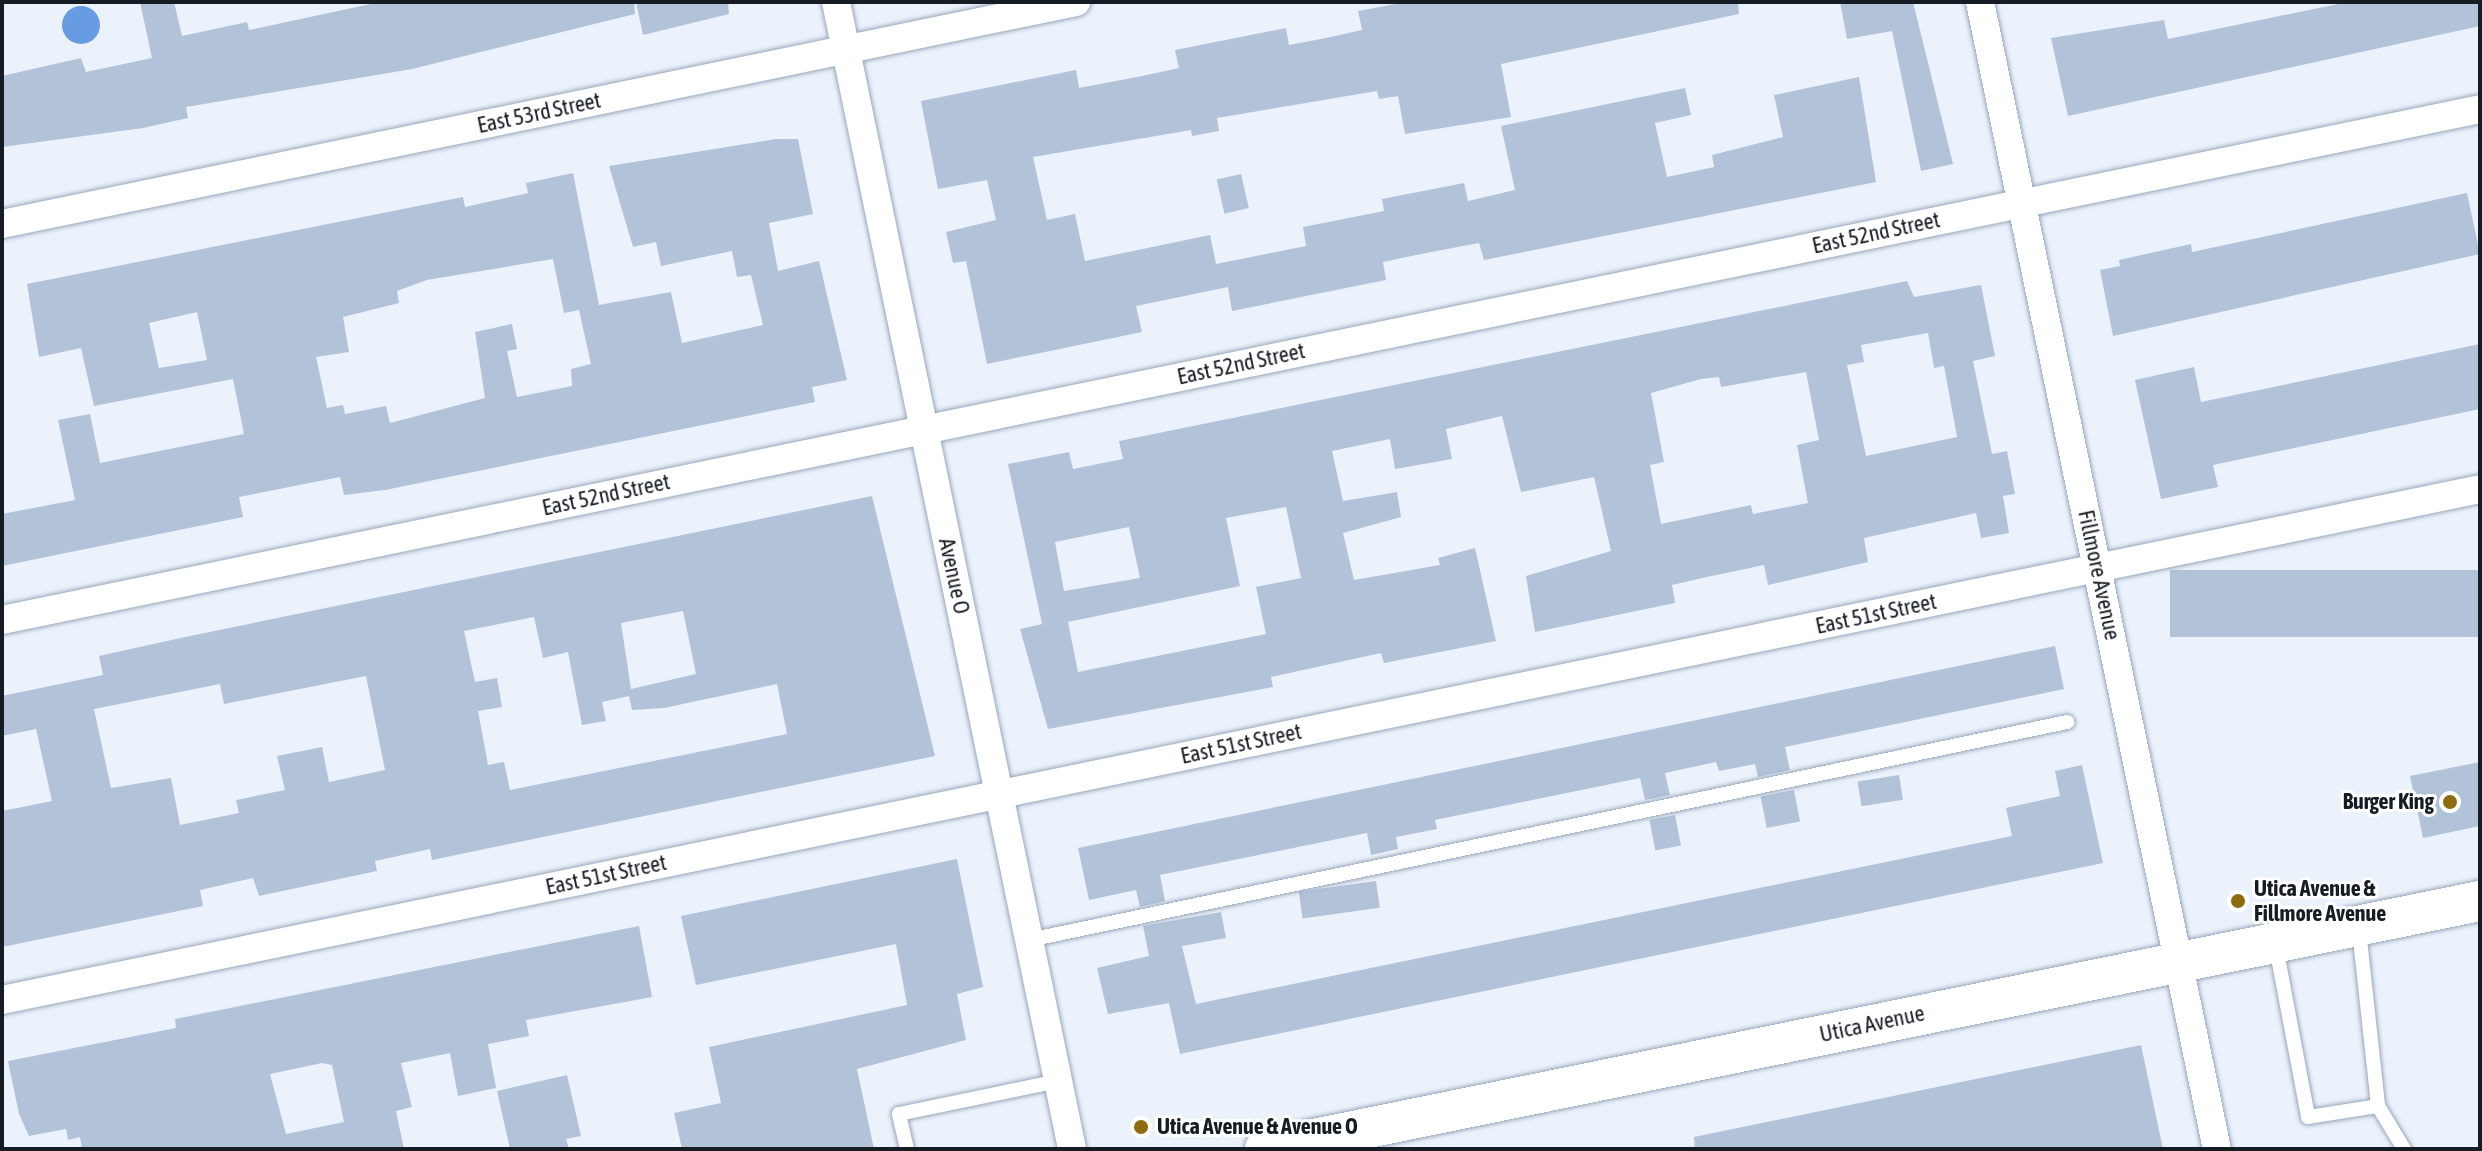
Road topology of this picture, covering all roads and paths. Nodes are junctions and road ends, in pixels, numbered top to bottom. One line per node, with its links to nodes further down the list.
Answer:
1 (836, 2): 4 (street, Avenue O)
2 (1076, 2): 4 (street, East 53rd Street)
3 (1980, 2): 6 (street, Fillmore Avenue)
4 (846, 50): 7 (street, East 53rd Street); 8 (street, Avenue O)
5 (2480, 109): 6 (street, East 52nd Street)
6 (2022, 203): 8 (street, East 52nd Street); 10 (street, Fillmore Avenue)
7 (2, 224)
8 (924, 430): 11 (street, East 52nd Street); 13 (street, Avenue O)
9 (2480, 489): 10 (street, East 51st Street)
10 (2097, 567): 13 (street, East 51st Street); 18 (street, Fillmore Avenue)
11 (2, 620)
12 (2067, 722): 16 (lane)
13 (999, 794): 16 (street, Avenue O); 19 (street, East 51st Street)
14 (2480, 901): 15 (main road, Utica Avenue)
15 (2359, 927): 17 (main road, Utica Avenue); 21 (lane)
16 (1029, 940): 20 (street, Avenue O)
17 (2275, 943): 18 (main road, Utica Avenue); 21 (lane)
18 (2178, 961): 24 (main road, Utica Avenue); 25 (street, Fillmore Avenue)
19 (2, 1000)
20 (1058, 1081): 22 (lane); 23 (street, Avenue O)
21 (2378, 1106): 26 (lane)
22 (907, 1149)
23 (1072, 1149)
24 (1265, 1149)
25 (2217, 1149)
26 (2404, 1149)

